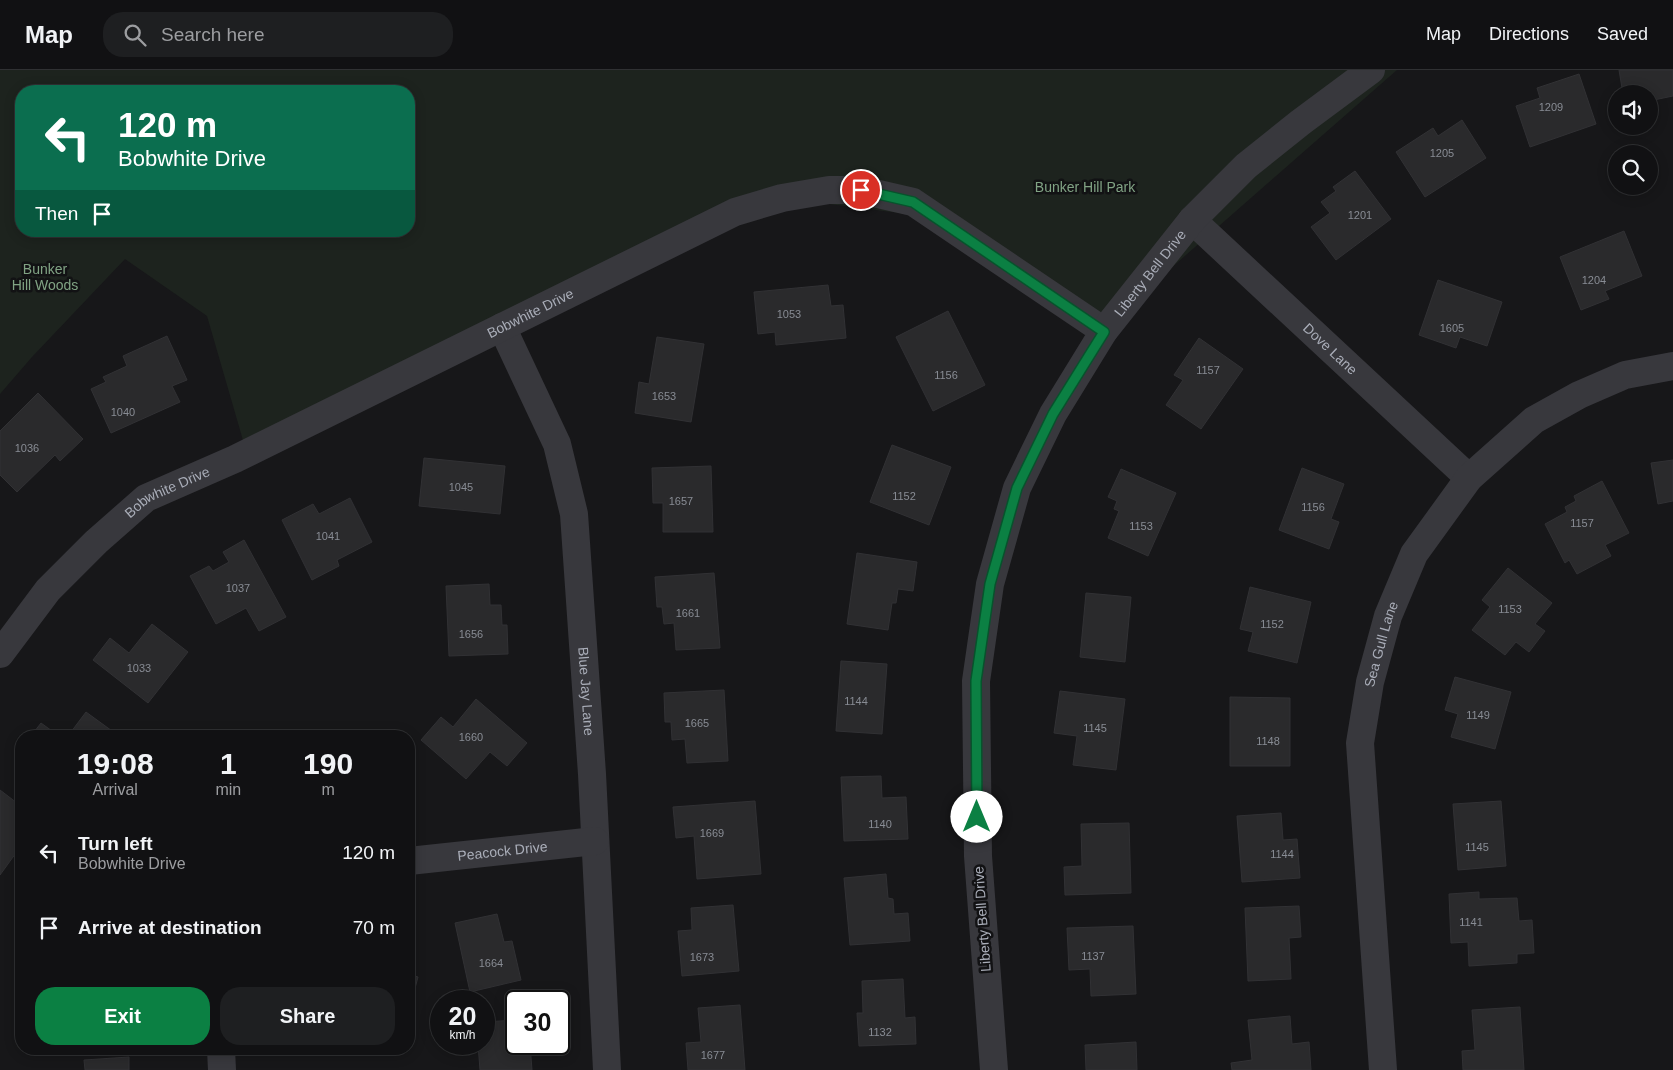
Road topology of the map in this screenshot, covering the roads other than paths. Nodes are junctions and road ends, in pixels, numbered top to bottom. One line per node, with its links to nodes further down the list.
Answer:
1 (1371, 70): 2 (street, Liberty Bell Drive)
2 (1192, 220): 4 (street, Liberty Bell Drive); 6 (street, Dove Lane)
3 (502, 327): 4 (street, Bobwhite Drive); 7 (street, Bobwhite Drive); 8 (street, Blue Jay Lane)
4 (1104, 332): 13 (street, Liberty Bell Drive)
5 (1673, 366): 6 (street, Sea Gull Lane)
6 (1469, 478): 14 (street, Sea Gull Lane)
7 (0, 654)
8 (595, 841): 9 (street, Peacock Drive); 12 (street, Blue Jay Lane)
9 (415, 860)
10 (221, 1055): 11 (street)
11 (222, 1070)
12 (607, 1070)
13 (994, 1070)
14 (1383, 1070)

